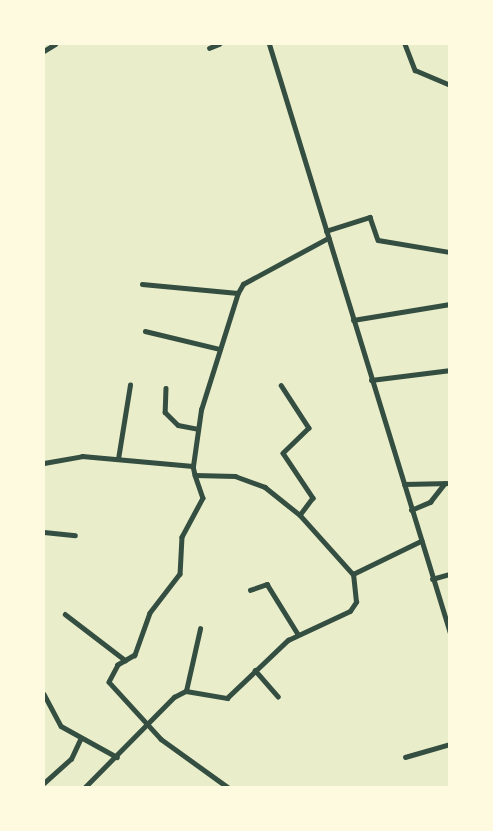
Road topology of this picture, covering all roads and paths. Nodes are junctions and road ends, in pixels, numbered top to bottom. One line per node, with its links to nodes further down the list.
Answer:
1 (55, 44): 6 (street)
2 (219, 44): 5 (street)
3 (269, 44): 8 (street)
4 (405, 44): 7 (street)
5 (209, 48)
6 (44, 51)
7 (450, 85)
8 (327, 234): 9 (street); 11 (street); 13 (street)
9 (450, 252)
10 (142, 284): 11 (street)
11 (238, 293): 15 (street)
12 (450, 304): 13 (street)
13 (353, 320): 17 (street)
14 (145, 331): 15 (street)
15 (220, 349): 21 (street)
16 (450, 370): 17 (street)
17 (371, 380): 27 (street)
18 (130, 385): 22 (street)
19 (281, 385): 29 (street)
20 (166, 388): 21 (street)
21 (198, 429): 24 (street)
22 (118, 459): 23 (street); 24 (street)
23 (44, 462)
24 (193, 466): 25 (street)
25 (195, 474): 29 (street); 41 (street)
26 (447, 483): 27 (street); 28 (street)
27 (404, 484): 28 (street)
28 (411, 510): 32 (street)
29 (300, 516): 33 (street)
30 (44, 532): 31 (street)
31 (75, 535)
32 (421, 541): 33 (street); 35 (street)
33 (353, 574): 40 (street)
34 (450, 574): 35 (street)
35 (432, 580): 39 (street)
36 (249, 590): 40 (street)
37 (65, 614): 41 (street)
38 (200, 629): 43 (street)
39 (450, 633)
40 (298, 634): 42 (street)
41 (125, 660): 46 (street)
42 (255, 670): 43 (street); 45 (street)
43 (186, 691): 46 (street)
44 (44, 694): 47 (street)
45 (278, 696)
46 (150, 722): 49 (street); 53 (street)
47 (80, 740): 49 (street); 51 (street)
48 (450, 744): 50 (street)
49 (117, 757): 52 (street)
50 (405, 757)
51 (44, 783)
52 (84, 788)
53 (229, 788)

